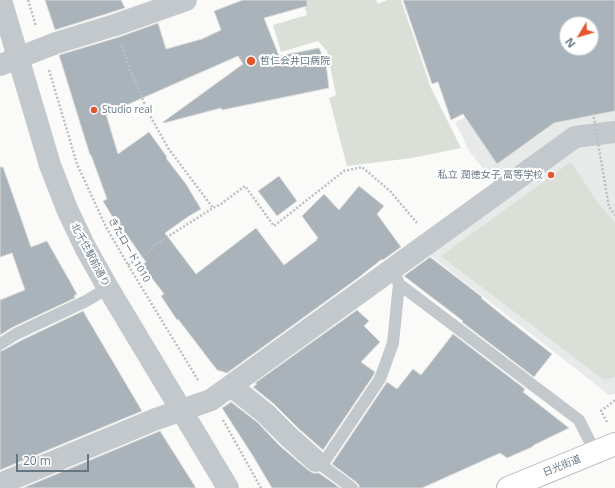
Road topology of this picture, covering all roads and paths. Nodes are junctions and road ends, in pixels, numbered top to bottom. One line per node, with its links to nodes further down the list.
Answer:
1 (1, 0): 6 (street, 北千住駅前通り)
2 (28, 0): 5 (path, きたロード1010)
3 (186, 0): 4 (street)
4 (115, 25): 5 (street); 9 (path)
5 (42, 48): 6 (street); 12 (path, きたロード1010)
6 (9, 62): 14 (street, 北千住駅前通り)
7 (593, 113): 10 (path, bridge)
8 (615, 132): 11 (street)
9 (213, 208): 11 (path); 12 (path)
10 (615, 215)
11 (432, 241): 13 (street)
12 (128, 265): 17 (path, きたロード1010)
13 (395, 277): 16 (street); 22 (lane); 23 (lane)
14 (108, 288): 15 (lane); 19 (street, 北千住駅前通り)
15 (0, 344)
16 (231, 386): 17 (street); 23 (street)
17 (211, 400): 19 (street); 26 (path, きたロード1010)
18 (615, 400): 20 (path)
19 (181, 411): 24 (street); 25 (street, 北千住駅前通り)
20 (607, 423)
21 (615, 444): 22 (highway, 日光街道)
22 (595, 452): 28 (highway, 日光街道)
23 (319, 463): 27 (lane)
24 (0, 484)
25 (228, 488)
26 (261, 488)
27 (352, 488)
28 (508, 488)

